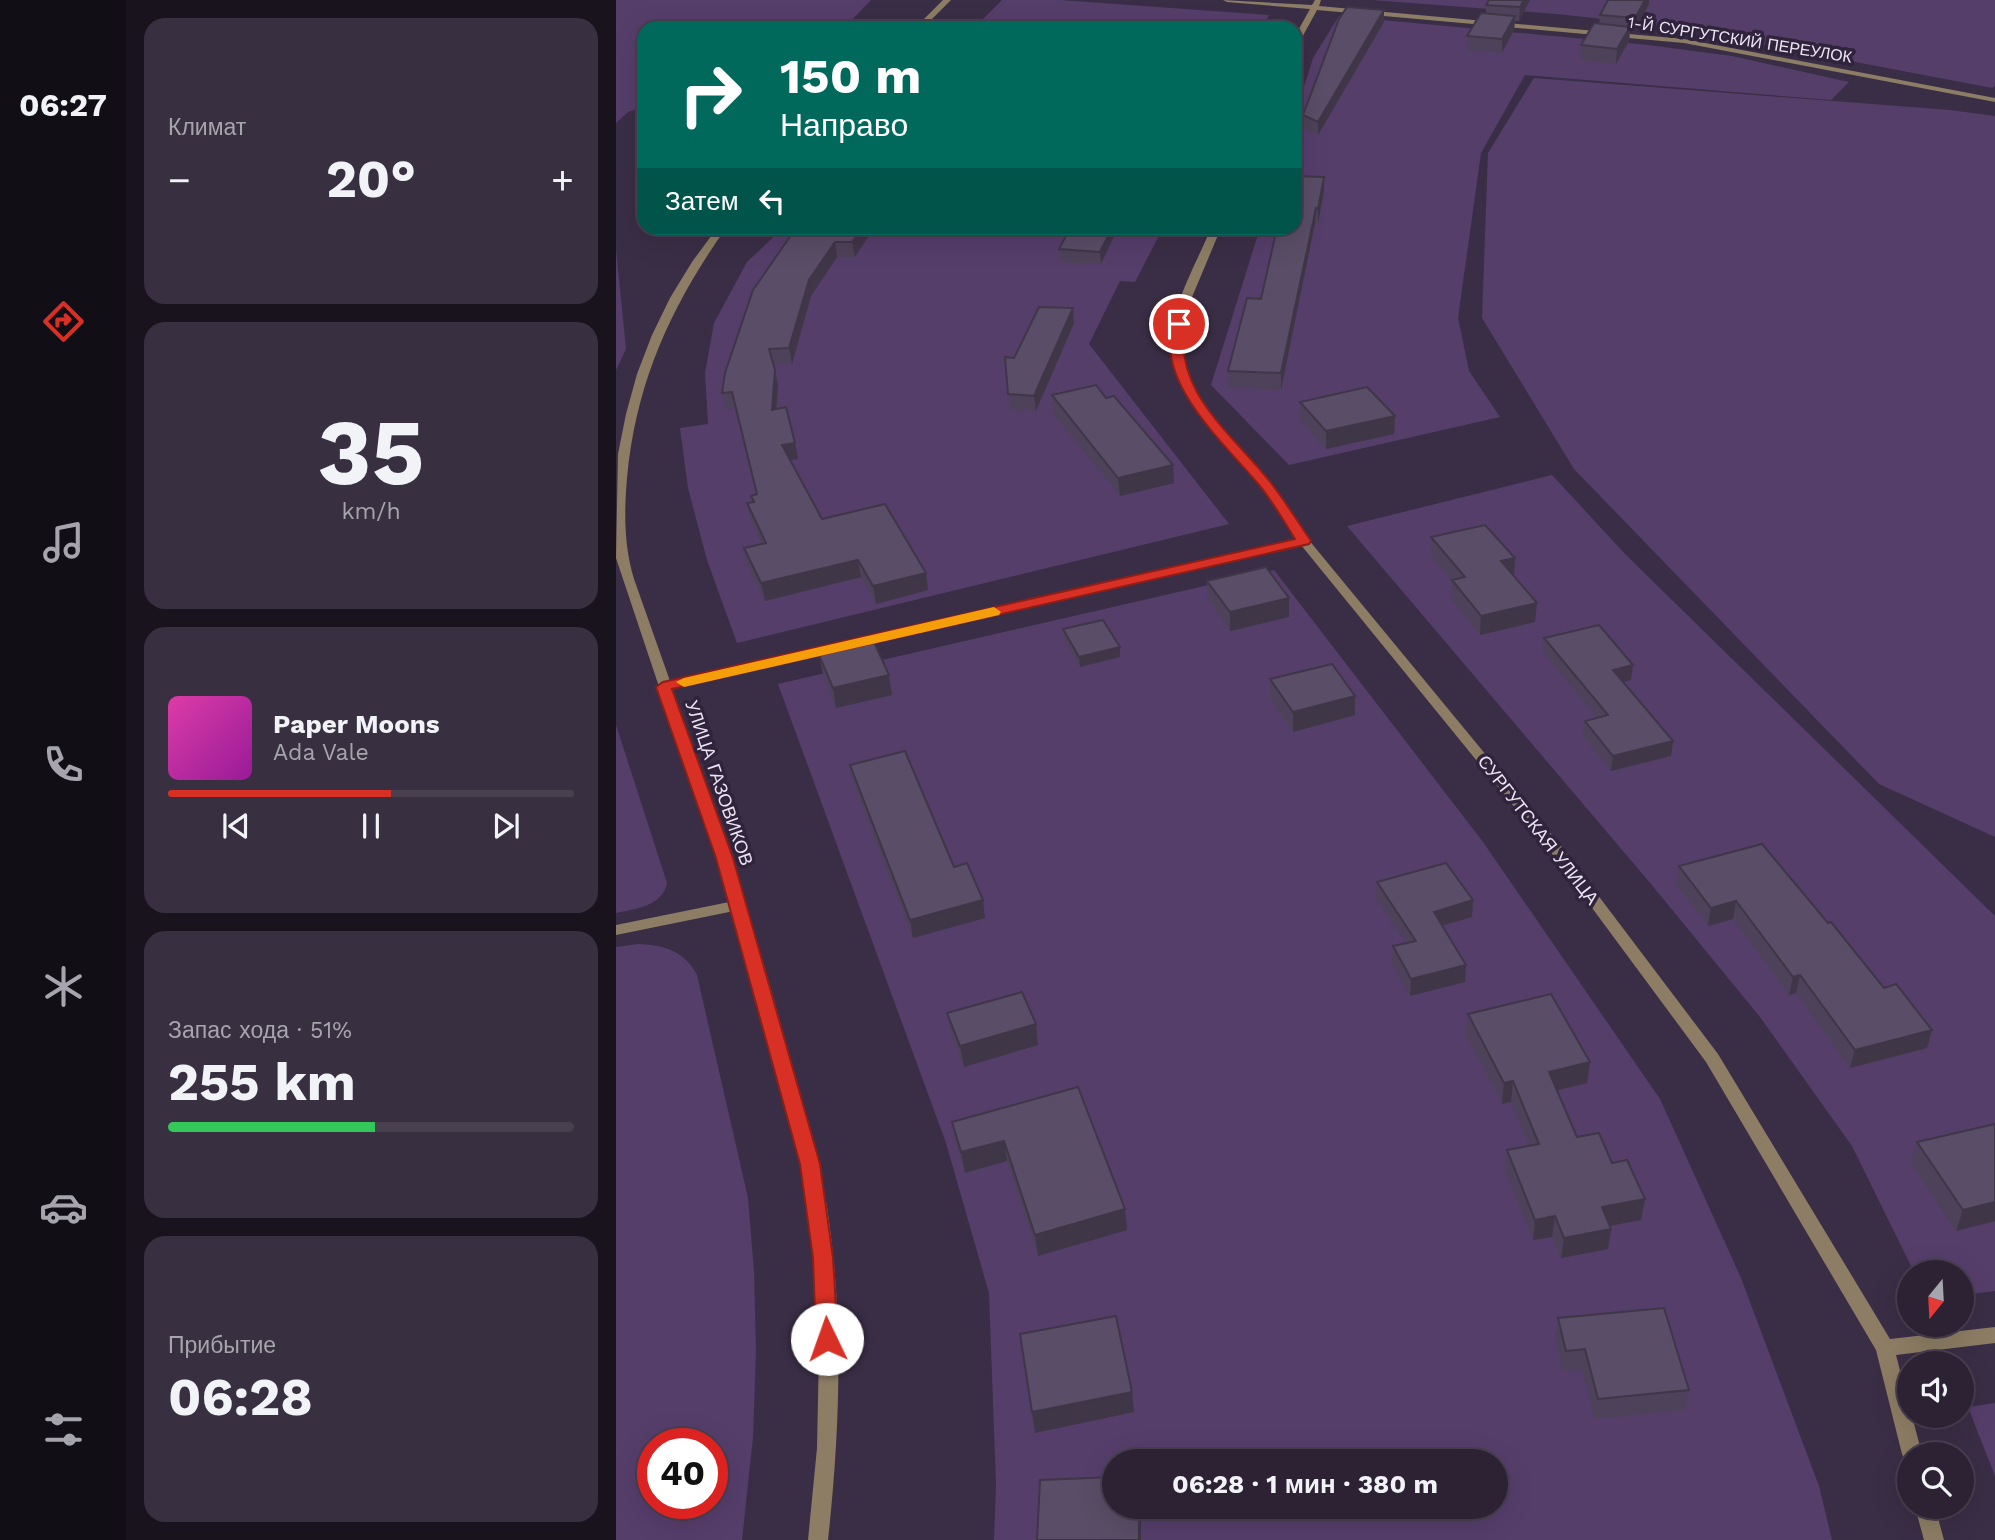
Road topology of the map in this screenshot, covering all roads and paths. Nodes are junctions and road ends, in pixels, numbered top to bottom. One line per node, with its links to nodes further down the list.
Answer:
1 (947, 0): 4 (street)
2 (1227, 0): 3 (street, 1-Й СУРГУТСКИЙ ПЕРЕУЛОК)
3 (1316, 4): 5 (street); 6 (street, 1-Й СУРГУТСКИЙ ПЕРЕУЛОК)
4 (926, 21)
5 (1302, 30)
6 (1995, 100)
7 (716, 235): 10 (street, УЛИЦА ГАЗОВИКОВ)
8 (1213, 235): 9 (street, СУРГУТСКАЯ УЛИЦА)
9 (1304, 541): 10 (street); 14 (street, СУРГУТСКАЯ УЛИЦА)
10 (663, 687): 11 (street, УЛИЦА ГАЗОВИКОВ)
11 (739, 905): 12 (street); 17 (street, УЛИЦА ГАЗОВИКОВ)
12 (616, 930)
13 (1995, 1335): 14 (street)
14 (1885, 1348): 15 (street, СУРГУТСКАЯ УЛИЦА)
15 (1909, 1442)
16 (1928, 1519): 18 (street)
17 (818, 1540)
18 (1934, 1540)

